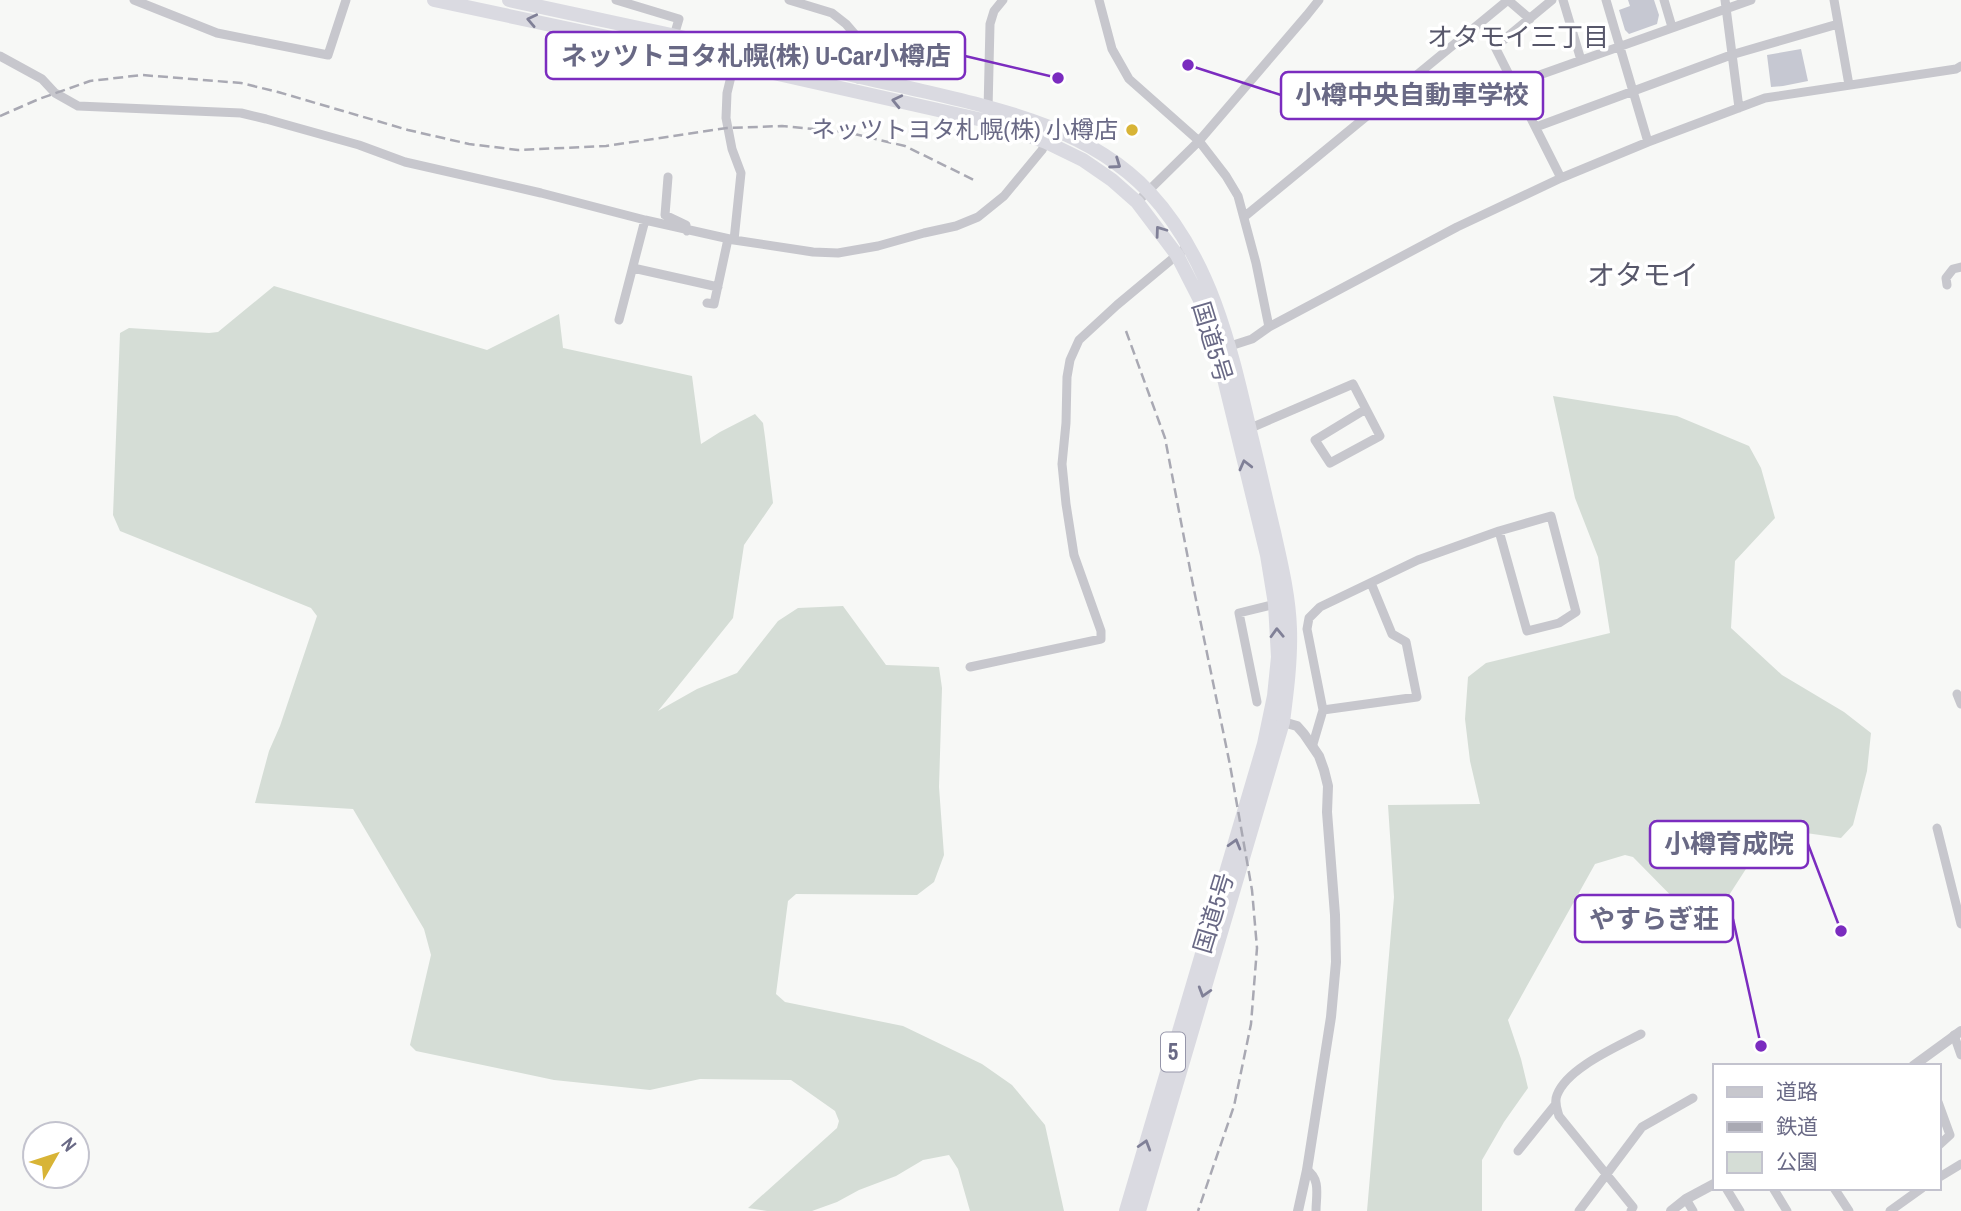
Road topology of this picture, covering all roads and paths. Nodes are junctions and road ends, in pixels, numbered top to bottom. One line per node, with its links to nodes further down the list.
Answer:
1 (134, 0): 2 (street)
2 (346, 0)
3 (509, 0): 20 (highway, 国道5号 / 5)
4 (616, 0): 20 (street)
5 (789, 0): 28 (street)
6 (1003, 0): 34 (street)
7 (1099, 0): 36 (street)
8 (1319, 0): 36 (street)
9 (1552, 0): 17 (street)
10 (1563, 0): 25 (street)
11 (1606, 0): 21 (street)
12 (1664, 0): 19 (street)
13 (1751, 0): 16 (street)
14 (1834, 0): 18 (street)
15 (441, 1): 20 (highway, 国道5号 / 5, one-way to 15)
16 (1726, 4): 19 (street); 23 (street)
17 (1530, 19): 29 (street); 43 (street)
18 (1838, 24): 23 (street); 30 (street)
19 (1672, 27): 21 (street)
20 (673, 44): 22 (highway, 国道5号 / 5); 26 (highway, 国道5号 / 5)
21 (1620, 46): 25 (street); 32 (street)
22 (738, 49): 26 (street); 28 (highway, 国道5号 / 5)
23 (1731, 55): 32 (street); 33 (street)
24 (0, 56): 44 (street)
25 (1581, 60): 29 (street)
26 (734, 64): 31 (highway, 国道5号 / 5); 46 (street)
27 (1959, 70): 30 (street)
28 (859, 76): 31 (street); 34 (highway, 国道5号 / 5)
29 (1514, 84): 35 (street)
30 (1849, 85): 33 (street)
31 (855, 91): 34 (highway, 国道5号 / 5, one-way to 31)
32 (1633, 93): 35 (street); 38 (street)
33 (1739, 108): 38 (street)
34 (988, 114): 37 (highway, 国道5号 / 5); 41 (highway, 国道5号 / 5, one-way to 41)
35 (1536, 127): 40 (street)
36 (1199, 141): 41 (street); 43 (street)
37 (1046, 142): 42 (highway, 国道5号 / 5); 46 (street)
38 (1648, 142): 40 (street)
39 (668, 177): 45 (street)
40 (1561, 178): 55 (street)
41 (1148, 191): 42 (street); 47 (highway, 国道5号 / 5)
42 (1137, 202): 48 (highway, 国道5号 / 5, one-way to 42)
43 (1244, 217): 55 (street)
44 (645, 220): 45 (street); 50 (street)
45 (687, 231): 46 (street)
46 (731, 239): 52 (street)
47 (1189, 245): 48 (street); 56 (highway, 国道5号 / 5)
48 (1177, 255): 56 (highway, 国道5号 / 5); 62 (street)
49 (1961, 267): 51 (street)
50 (633, 268): 52 (street); 54 (street)
51 (1947, 285)
52 (718, 287): 53 (street)
53 (707, 303)
54 (620, 320)
55 (1269, 327): 56 (street)
56 (1223, 348): 58 (highway, 国道5号 / 5)
57 (1366, 409): 57 (street); 58 (street)
58 (1243, 431): 61 (highway, 国道5号 / 5)
59 (1499, 531): 59 (street); 60 (street)
60 (1371, 583): 66 (street); 66 (street)
61 (1282, 603): 64 (street); 67 (highway, 国道5号 / 5)
62 (970, 667)
63 (1957, 694): 65 (street)
64 (1257, 702)
65 (1961, 705)
66 (1323, 710): 68 (street)
67 (1276, 720): 68 (street); 70 (highway, 国道5号 / 5)
68 (1313, 744): 82 (street)
69 (1937, 828): 71 (street)
70 (1226, 898): 91 (highway, 国道5号 / 5, one-way to 70); 92 (highway, 国道5号 / 5, one-way to 92)
71 (1961, 924)
72 (1957, 1033): 74 (street); 75 (street)
73 (1641, 1034): 77 (street)
74 (1961, 1055)
75 (1924, 1062)
76 (1693, 1098): 83 (street)
77 (1555, 1105): 80 (street); 83 (street)
78 (1940, 1108): 79 (street)
79 (1940, 1144)
80 (1518, 1151)
81 (1961, 1164): 84 (street)
82 (1307, 1170): 93 (street); 94 (street)
83 (1606, 1175): 95 (street); 96 (street)
84 (1940, 1177)
85 (1713, 1185): 90 (street)
86 (1727, 1190): 99 (street)
87 (1774, 1190): 100 (street)
88 (1835, 1190): 101 (street)
89 (1917, 1190): 102 (street)
90 (1686, 1199): 97 (street); 98 (street)
91 (1126, 1211)
92 (1139, 1211)
93 (1298, 1211)
94 (1316, 1211)
95 (1578, 1211)
96 (1631, 1211)
97 (1671, 1211)
98 (1693, 1211)
99 (1740, 1211)
100 (1787, 1211)
101 (1849, 1211)
102 (1890, 1211)

